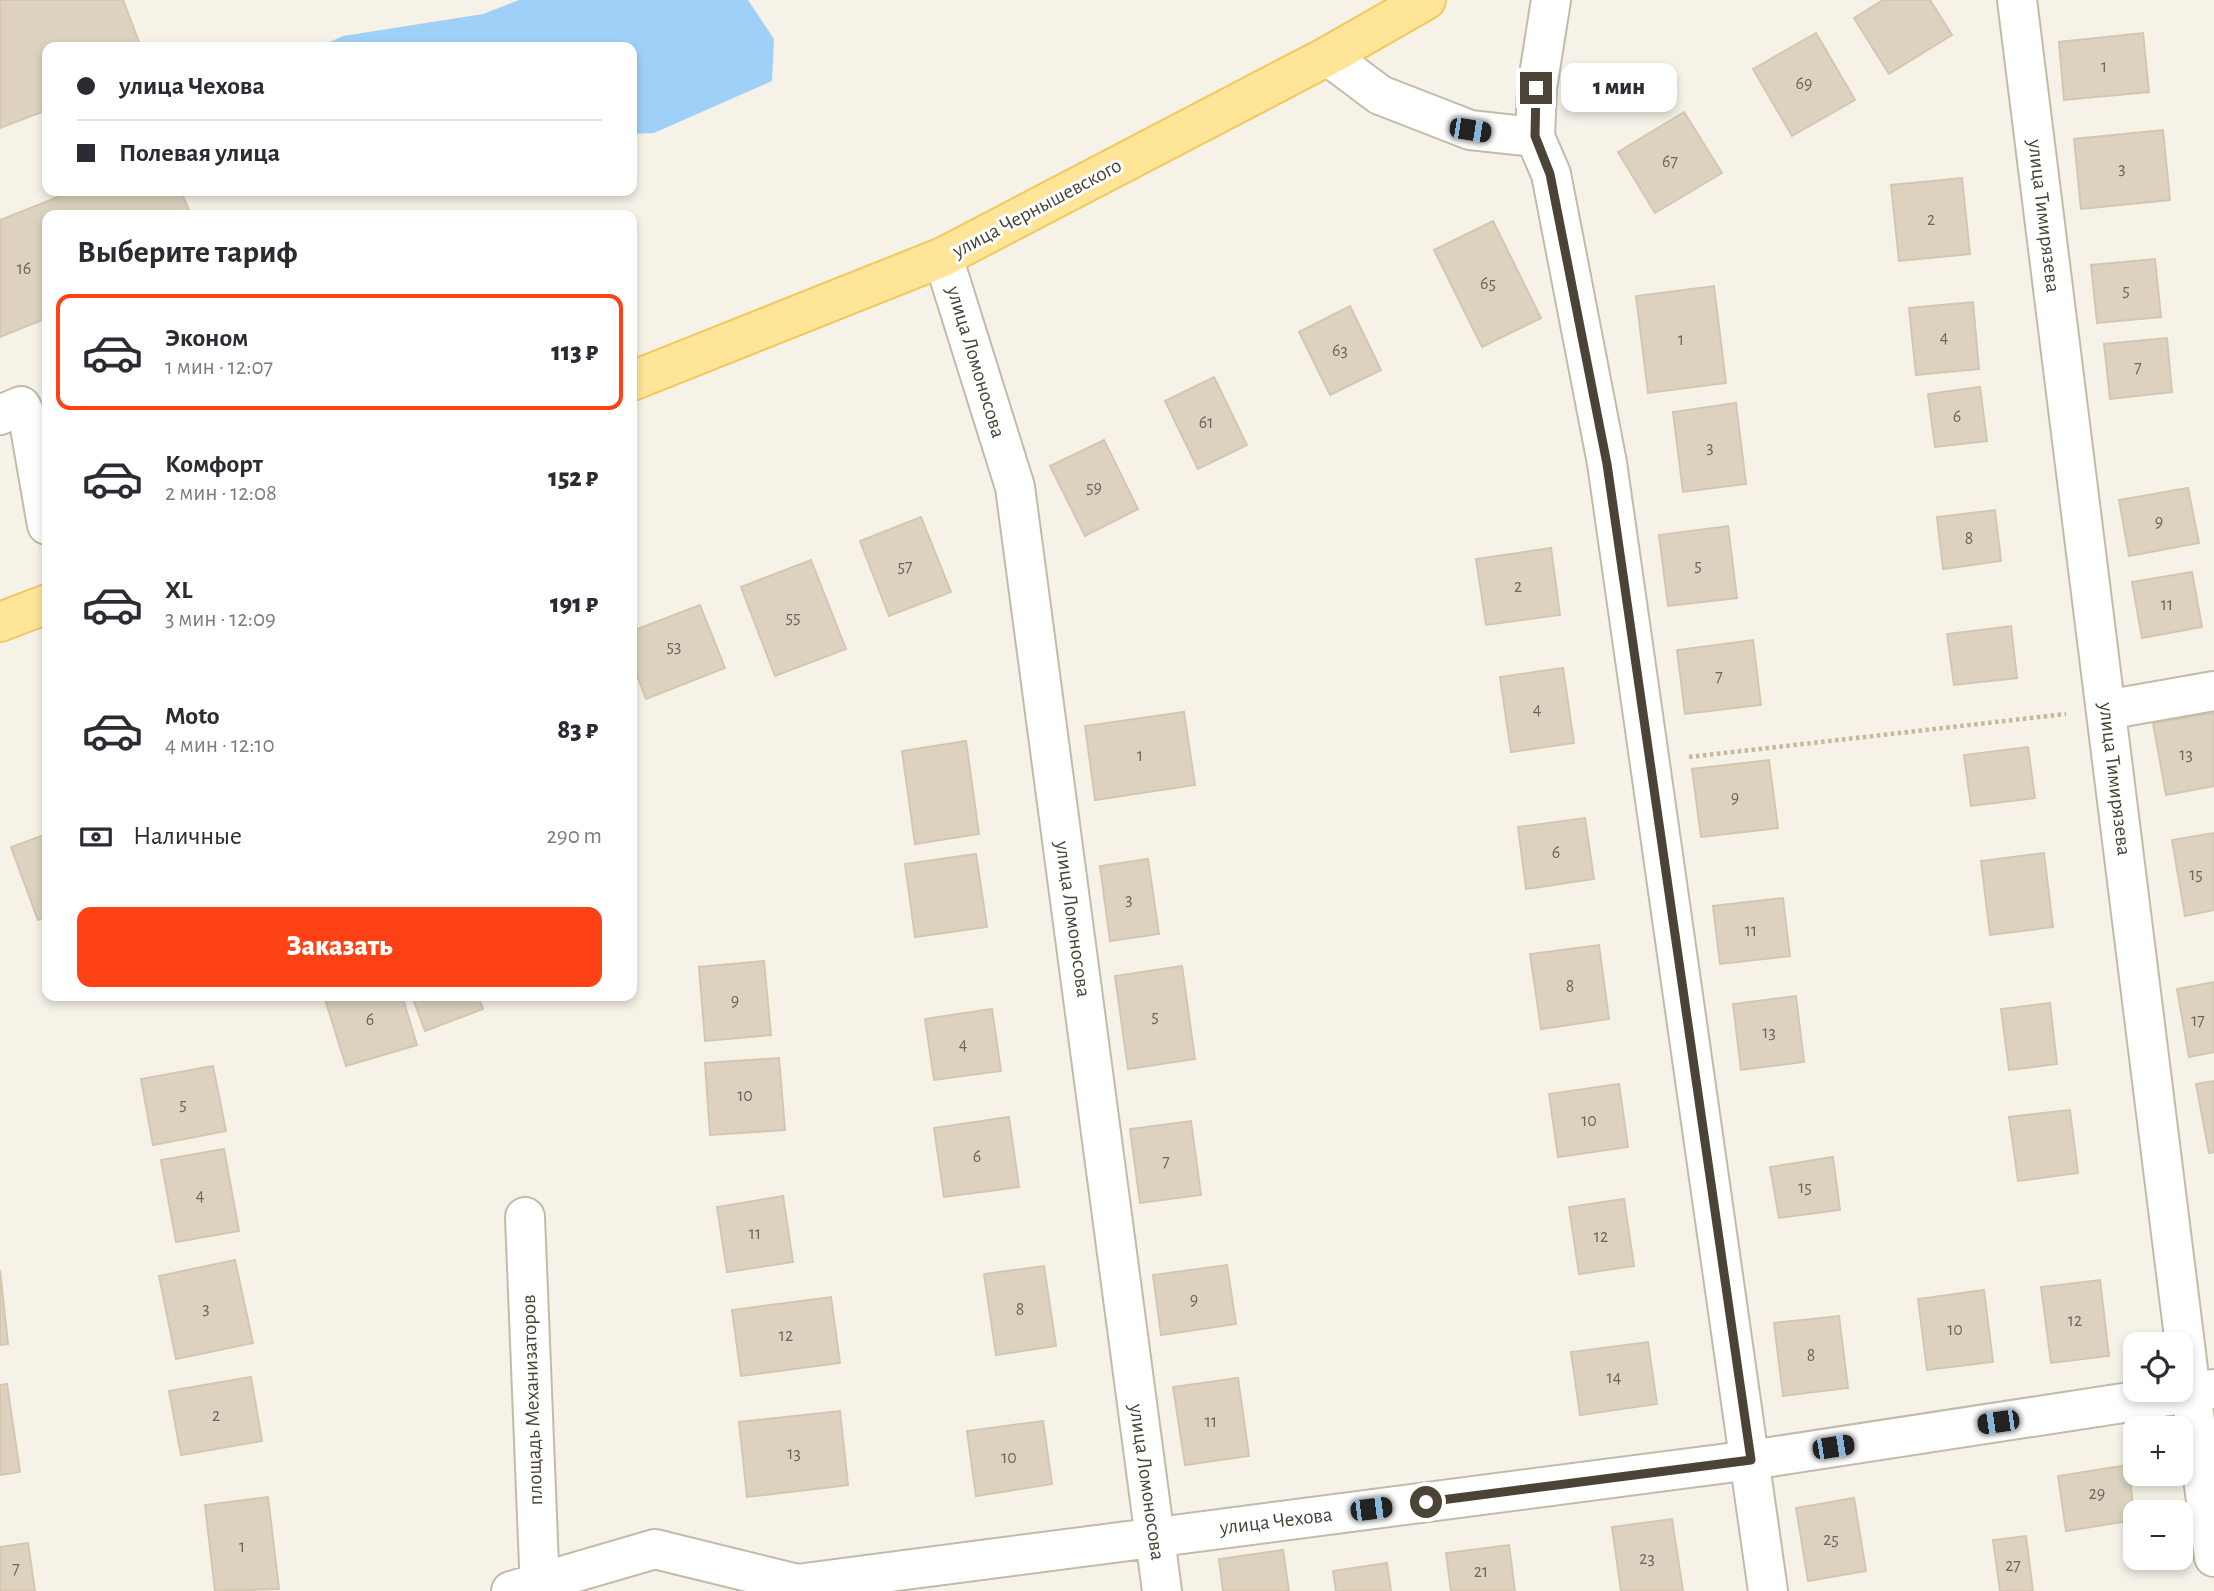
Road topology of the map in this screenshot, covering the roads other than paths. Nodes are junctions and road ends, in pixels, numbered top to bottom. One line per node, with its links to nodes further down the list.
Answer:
1 (1426, 0): 4 (main road, улица Чернышевского)
2 (1551, 0): 5 (street)
3 (2017, 0): 13 (street, улица Тимирязева)
4 (1328, 56): 5 (street); 6 (main road, улица Чернышевского)
5 (1535, 136): 16 (street)
6 (943, 257): 7 (main road, улица Чернышевского); 17 (street, улица Ломоносова)
7 (637, 380)
8 (0, 415): 9 (street)
9 (42, 496)
10 (42, 606): 11 (main road)
11 (0, 622)
12 (2214, 691): 13 (street)
13 (2106, 710): 15 (street, улица Тимирязева)
14 (525, 1217): 19 (street, площадь Механизаторов)
15 (2202, 1391): 16 (street, улица Чехова); 18 (street, улица Тимирязева)
16 (1751, 1460): 17 (street, улица Чехова); 21 (street)
17 (1155, 1537): 19 (street, улица Чехова); 20 (street, улица Ломоносова)
18 (2214, 1557)
19 (530, 1589)
20 (1162, 1591)
21 (1768, 1591)

